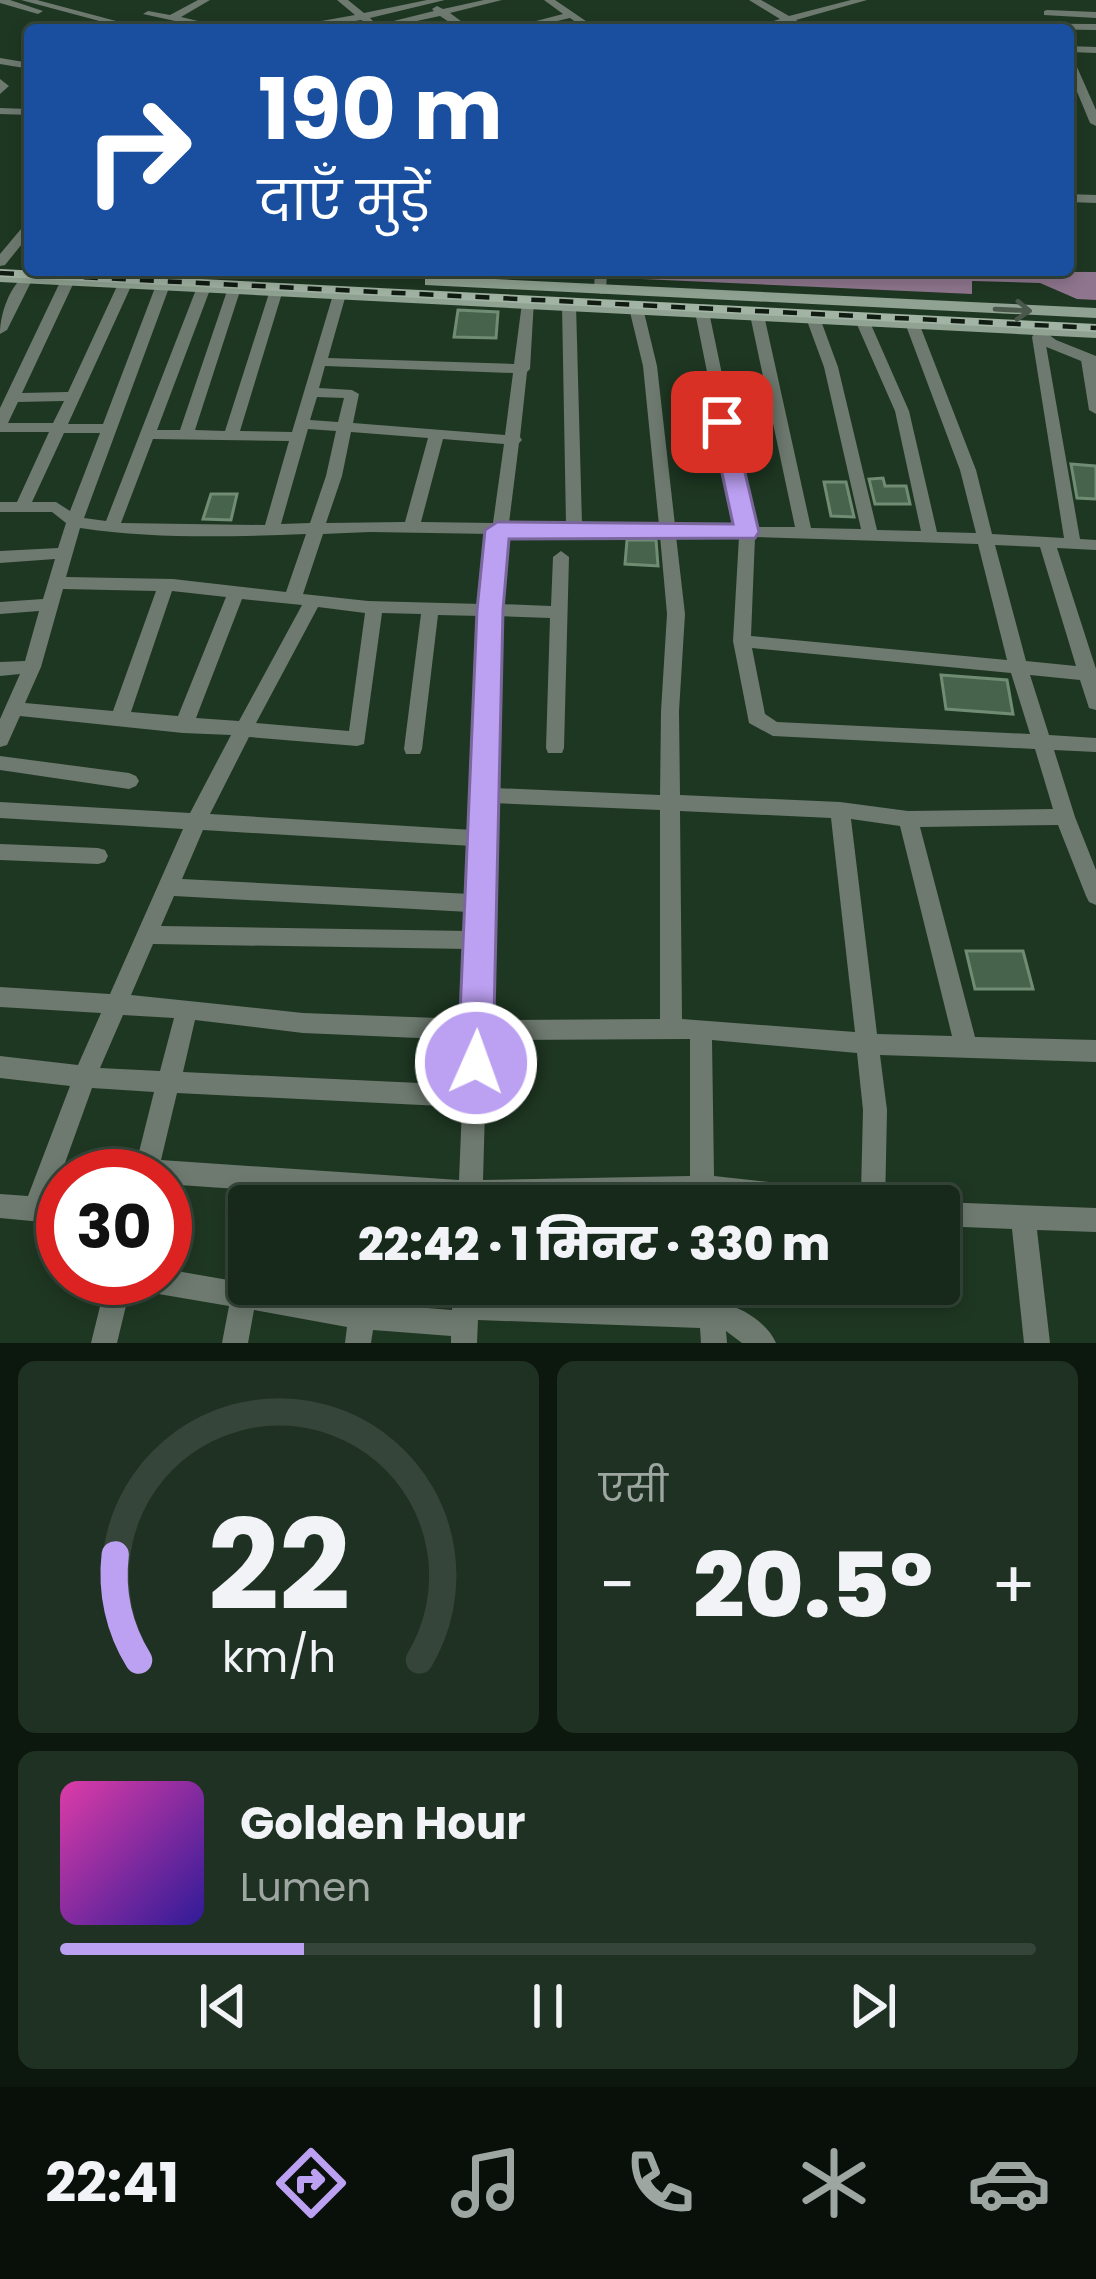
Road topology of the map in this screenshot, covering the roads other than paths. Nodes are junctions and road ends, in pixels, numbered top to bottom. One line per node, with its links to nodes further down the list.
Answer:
1 (0, 0): 22 (street)
2 (26, 0): 23 (street)
3 (205, 0): 20 (street)
4 (364, 0): 10 (street)
5 (497, 0): 13 (street)
6 (572, 0): 11 (street)
7 (754, 0): 21 (street)
8 (862, 0): 12 (street)
9 (1050, 0): 15 (street)
10 (344, 2): 19 (street)
11 (552, 2): 17 (street)
12 (839, 2): 21 (street)
13 (434, 4): 19 (street); 28 (street); 29 (street)
14 (138, 5): 16 (street)
15 (1047, 13): 18 (street); 34 (street)
16 (148, 14): 20 (street); 24 (street)
17 (572, 15): 30 (street); 31 (street)
18 (1096, 15)
19 (361, 16): 26 (street); 27 (street)
20 (171, 19): 25 (street)
21 (789, 20): 32 (street); 33 (street)
22 (79, 24)
23 (122, 24)
24 (155, 24)
25 (198, 24)
26 (312, 24)
27 (374, 24)
28 (389, 24)
29 (460, 24)
30 (532, 24)
31 (584, 24)
32 (773, 24)
33 (796, 24)
34 (1051, 24)
35 (1074, 72): 37 (street)
36 (0, 82): 39 (street)
37 (1079, 83): 38 (street); 41 (street)
38 (1096, 84)
39 (0, 91)
40 (1074, 100): 41 (street)
41 (1086, 101): 42 (street)
42 (1096, 123)
43 (24, 233): 44 (street)
44 (0, 262)
45 (25, 276): 65 (street)
46 (52, 276): 48 (main road)
47 (468, 276): 49 (main road)
48 (68, 280): 50 (main road); 73 (street)
49 (601, 280): 60 (main road, one-way to 60)
50 (125, 284): 51 (main road); 72 (street)
51 (163, 285): 52 (main road); 78 (street)
52 (203, 286): 53 (main road); 80 (street)
53 (234, 288): 54 (main road); 81 (street)
54 (276, 290): 55 (main road); 83 (street)
55 (340, 292): 56 (main road); 69 (street)
56 (529, 303): 57 (main road); 70 (street)
57 (569, 305): 58 (main road); 96 (street)
58 (636, 308): 59 (main road); 93 (street)
59 (702, 312): 61 (main road); 94 (street)
60 (1096, 314)
61 (757, 315): 62 (main road); 95 (street)
62 (813, 318): 63 (main road); 97 (street)
63 (862, 320): 64 (main road); 98 (street)
64 (912, 323): 66 (main road); 99 (street)
65 (0, 330)
66 (1037, 333): 67 (main road); 68 (street); 101 (street)
67 (1096, 333)
68 (1092, 361): 74 (street)
69 (321, 362): 70 (street); 71 (street)
70 (523, 369): 84 (street)
71 (313, 392): 76 (street); 79 (street)
72 (73, 396): 73 (street); 77 (street)
73 (12, 398): 75 (street)
74 (1096, 410)
75 (0, 426): 77 (street)
76 (345, 426): 79 (street); 82 (street); 88 (street)
77 (58, 428): 78 (street); 85 (street)
78 (106, 429): 87 (street)
79 (301, 430): 83 (street); 89 (street)
80 (148, 434): 81 (street); 91 (street)
81 (185, 434): 83 (street)
82 (436, 434): 84 (street); 90 (street)
83 (231, 435)
84 (514, 440): 92 (street)
85 (24, 503): 86 (street); 87 (street)
86 (0, 507)
87 (74, 523): 91 (street); 103 (street)
88 (316, 526): 89 (street); 90 (street); 109 (street)
89 (272, 527): 91 (street)
90 (412, 527): 92 (street)
91 (111, 530)
92 (497, 530): 96 (street); 114 (street)
93 (666, 532): 94 (street); 96 (street); 134 (street)
94 (747, 532): 95 (street); 116 (street)
95 (804, 532): 97 (street)
96 (574, 533)
97 (870, 535): 98 (street)
98 (929, 537): 99 (street)
99 (984, 539): 100 (street); 119 (street)
100 (1047, 542): 101 (street); 120 (street)
101 (1073, 543): 102 (street)
102 (1096, 545)
103 (64, 553): 104 (street); 106 (street)
104 (0, 557)
105 (561, 557): 115 (street)
106 (54, 583): 107 (street); 110 (street)
107 (166, 585): 108 (street); 123 (street)
108 (236, 592): 109 (street); 124 (street)
109 (302, 601): 111 (street); 125 (street)
110 (46, 605): 112 (street); 117 (street)
111 (374, 607): 113 (street); 125 (street)
112 (0, 608)
113 (430, 609): 114 (street); 130 (street)
114 (490, 610): 115 (street); 133 (street)
115 (560, 612): 129 (street)
116 (742, 641): 119 (street); 127 (street)
117 (32, 667): 118 (street); 122 (street)
118 (0, 668)
119 (1019, 669): 120 (street); 127 (street)
120 (1090, 674): 121 (street)
121 (1096, 702)
122 (15, 709): 123 (street); 126 (street)
123 (119, 719): 124 (street)
124 (183, 726): 125 (street)
125 (243, 731): 139 (street)
126 (0, 740)
127 (1040, 741): 128 (street); 137 (street)
128 (1096, 745)
129 (555, 748)
130 (413, 749)
131 (0, 763): 132 (street)
132 (129, 781)
133 (486, 795): 134 (street); 140 (street)
134 (672, 802): 136 (street); 151 (street)
135 (0, 810): 139 (street)
136 (840, 810): 138 (street); 154 (street)
137 (1065, 817): 138 (street); 144 (street)
138 (908, 819): 155 (street)
139 (196, 825): 140 (street); 143 (street)
140 (485, 839): 145 (street)
141 (0, 852): 142 (street)
142 (98, 856)
143 (168, 887): 145 (street); 146 (street)
144 (1096, 896)
145 (482, 904): 147 (street)
146 (146, 934): 147 (street); 149 (street)
147 (481, 940): 153 (street)
148 (0, 997): 149 (street)
149 (115, 1005): 150 (street); 158 (street)
150 (187, 1009): 153 (street); 159 (street)
151 (671, 1029): 152 (street); 153 (street)
152 (701, 1029): 154 (street); 168 (street)
153 (477, 1030): 160 (street)
154 (868, 1044): 155 (street); 169 (street)
155 (966, 1047): 156 (street)
156 (1096, 1051)
157 (0, 1067): 158 (street)
158 (84, 1078): 159 (street); 161 (street)
159 (168, 1079): 160 (street); 162 (street)
160 (474, 1096): 167 (street)
161 (58, 1149)
162 (152, 1149)
163 (192, 1175): 164 (street)
164 (266, 1179): 165 (street); 166 (street)
165 (265, 1185)
166 (304, 1185)
167 (471, 1185)
168 (702, 1185)
169 (873, 1185)
170 (0, 1206): 171 (street)
171 (36, 1209)
172 (960, 1215): 173 (street)
173 (1023, 1217): 174 (street); 186 (street)
174 (1096, 1220)
175 (192, 1287): 176 (street)
176 (228, 1293)
177 (113, 1305): 183 (street)
178 (242, 1305): 184 (street)
179 (276, 1305): 181 (street)
180 (465, 1314): 181 (street); 182 (street)
181 (360, 1329)
182 (713, 1329): 185 (street)
183 (104, 1343)
184 (235, 1343)
185 (763, 1343)
186 (1037, 1343)

